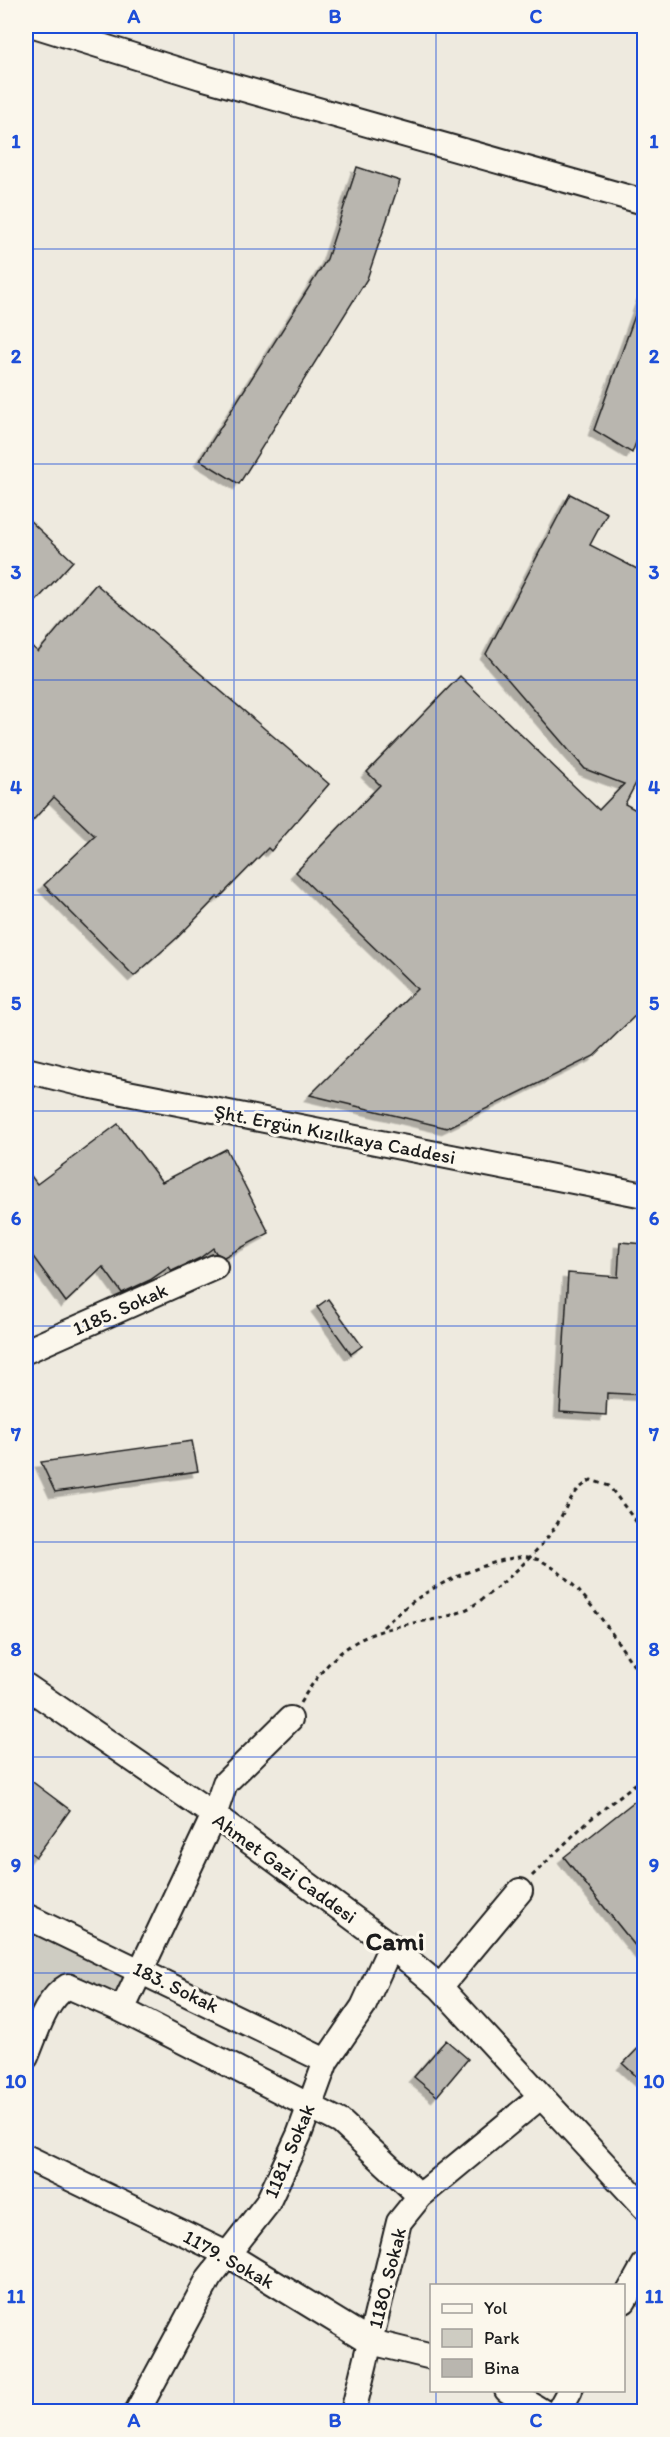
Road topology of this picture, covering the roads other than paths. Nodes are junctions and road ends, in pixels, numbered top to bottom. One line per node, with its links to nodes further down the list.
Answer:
1 (37, 26): 2 (street)
2 (645, 202)
3 (26, 1070): 4 (street, Şht. Ergün Kızılkaya Caddesi)
4 (645, 1195)
5 (215, 1267): 6 (street, 1185. Sokak)
6 (26, 1351)
7 (26, 1686): 9 (street, Ahmet Gazi Caddesi)
8 (290, 1719): 9 (street)
9 (214, 1815): 12 (street, Ahmet Gazi Caddesi); 13 (street)
10 (520, 1892): 14 (street)
11 (26, 1916): 13 (street, 183. Sokak)
12 (392, 1946): 14 (street, Ahmet Gazi Caddesi); 17 (street, 1181. Sokak)
13 (142, 1970): 15 (street); 17 (street, 183. Sokak)
14 (440, 1987): 18 (street, Ahmet Gazi Caddesi)
15 (122, 2010): 16 (street); 19 (street)
16 (26, 2057)
17 (326, 2061): 19 (street, 1181. Sokak)
18 (540, 2097): 21 (street, 1180. Sokak); 22 (street, Ahmet Gazi Caddesi)
19 (308, 2106): 21 (street); 23 (street, 1181. Sokak)
20 (26, 2157): 23 (street, 1179. Sokak)
21 (420, 2196): 26 (street, 1180. Sokak)
22 (645, 2207)
23 (227, 2254): 26 (street, 1179. Sokak); 30 (street, 1181. Sokak)
24 (645, 2265): 25 (street)
25 (625, 2299)
26 (371, 2342): 27 (street, 1179. Sokak); 31 (street, 1180. Sokak)
27 (430, 2357)
28 (509, 2392): 32 (street)
29 (569, 2392): 33 (street)
30 (137, 2412)
31 (353, 2412)
32 (543, 2412)
33 (558, 2412)

